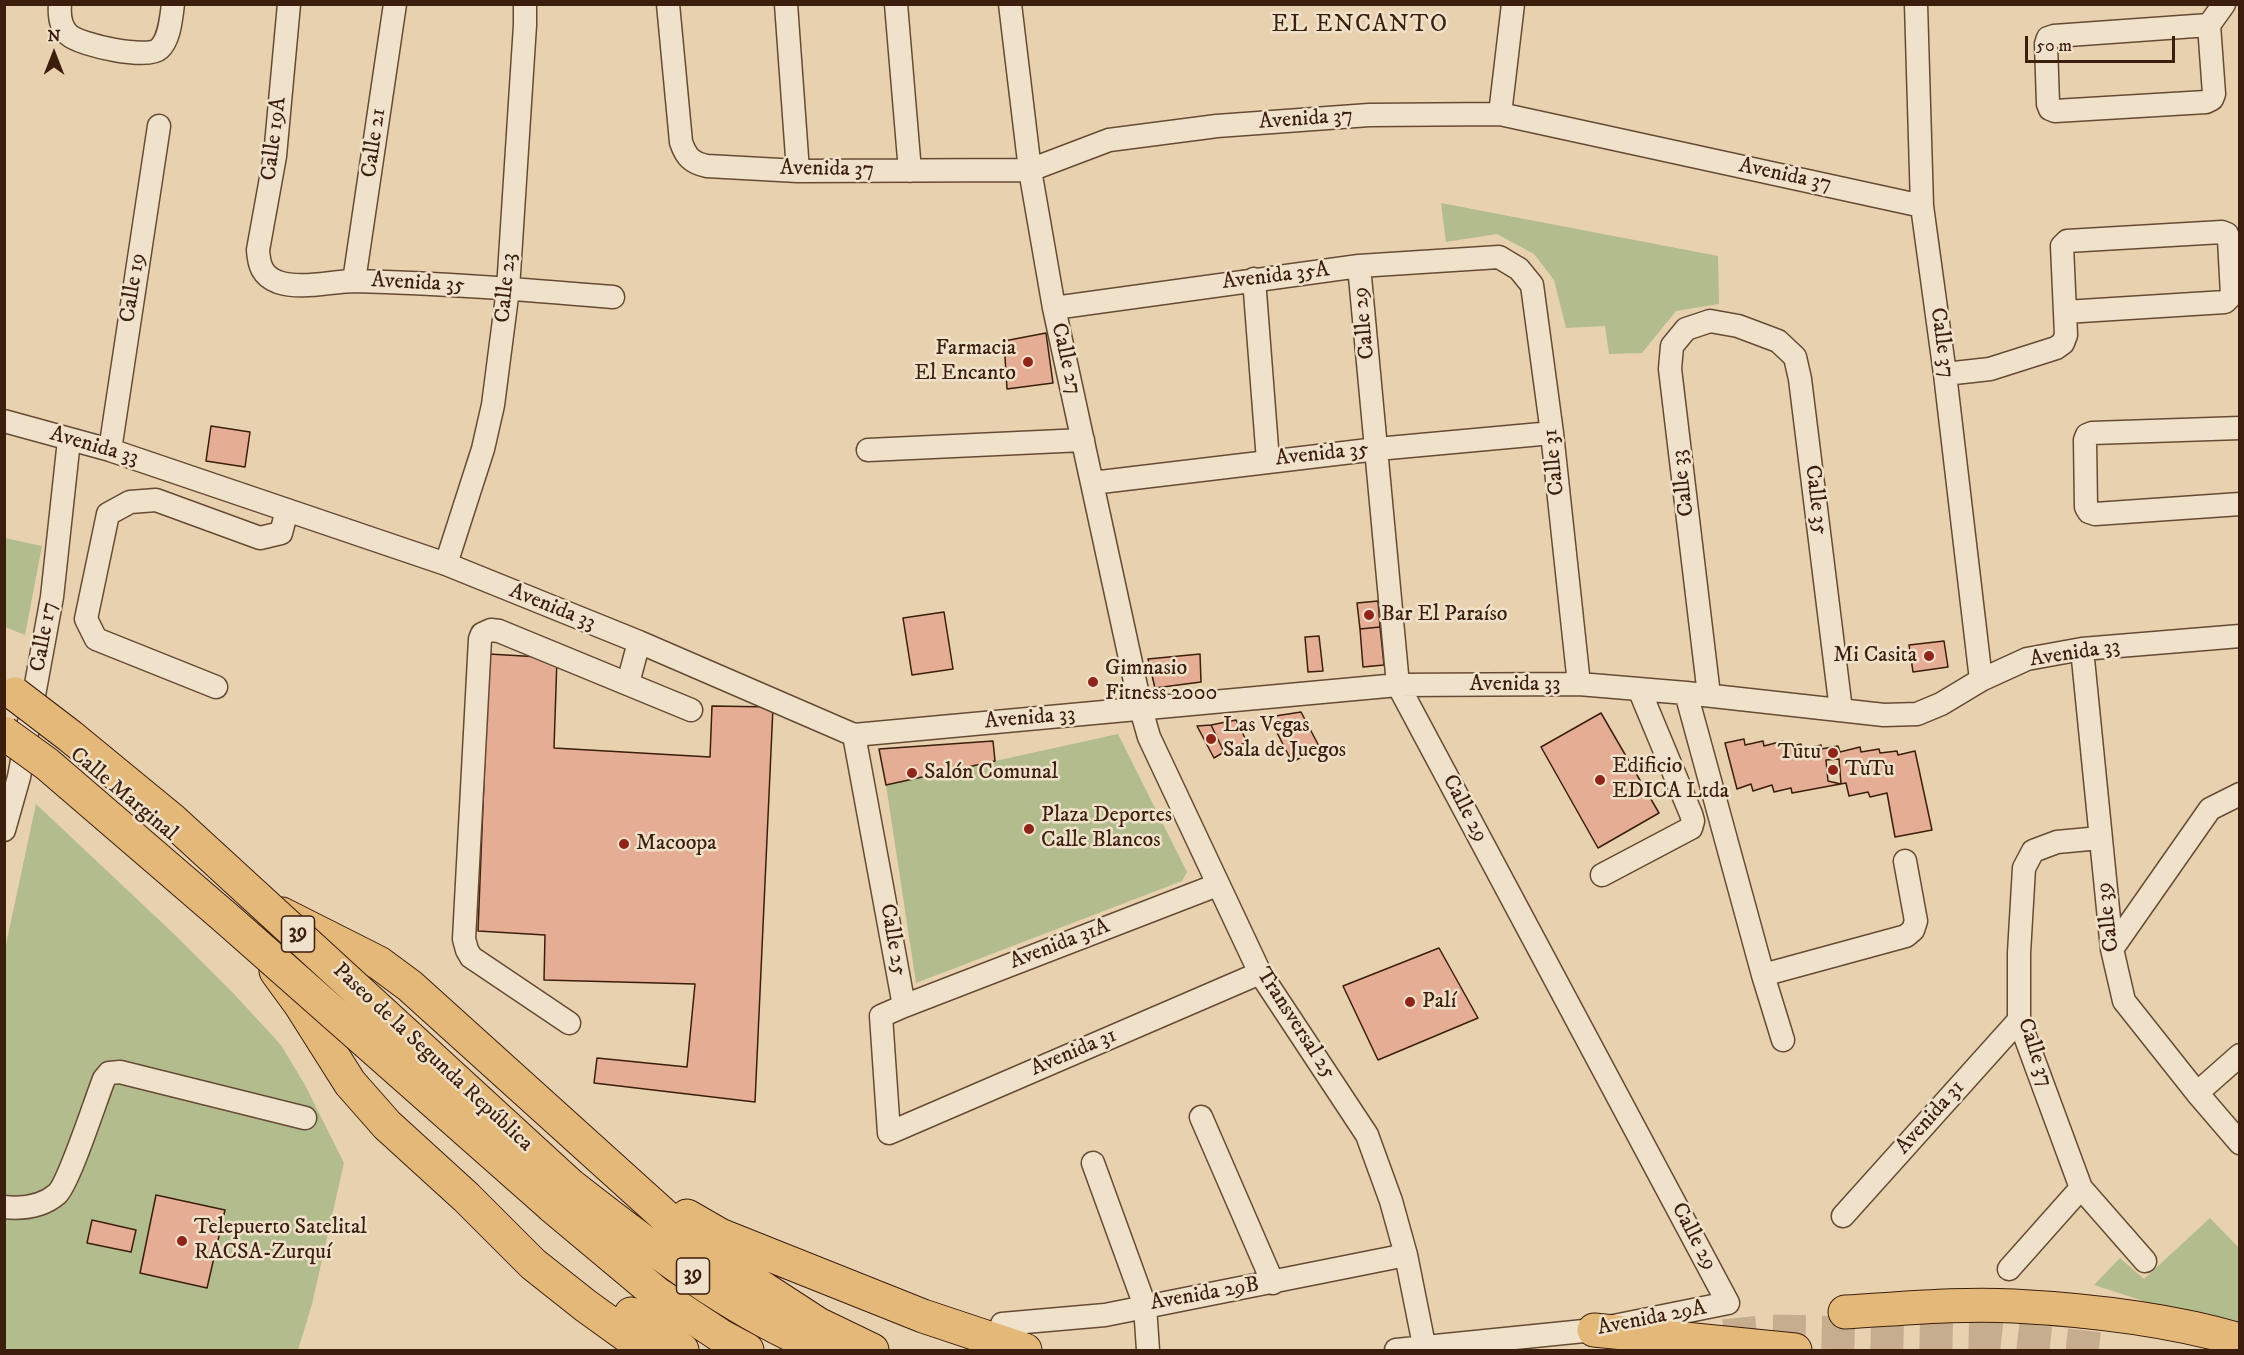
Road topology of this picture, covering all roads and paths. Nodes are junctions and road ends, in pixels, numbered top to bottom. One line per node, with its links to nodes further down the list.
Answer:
1 (60, 4): 2 (street)
2 (173, 4)
3 (289, 4): 22 (street, Calle 19A)
4 (395, 4): 24 (street, Calle 21)
5 (525, 4): 25 (street, Calle 23)
6 (668, 4): 17 (street, Avenida 37)
7 (786, 4): 17 (street)
8 (896, 4): 18 (street)
9 (1010, 4): 16 (street, Calle 27)
10 (1513, 4): 14 (street)
11 (2224, 4): 13 (street)
12 (1916, 5): 19 (street, Calle 37)
13 (2209, 25): 13 (street)
14 (1500, 114): 16 (street, Avenida 37); 19 (street, Avenida 37)
15 (159, 126): 37 (street, Calle 19)
16 (1029, 170): 18 (street, Avenida 37); 27 (street, Calle 27)
17 (798, 171): 18 (street, Avenida 37)
18 (910, 171)
19 (1922, 206): 30 (street, Calle 37)
20 (1499, 257): 21 (street, Avenida 35A); 33 (street, Calle 31)
21 (1359, 266): 23 (street, Avenida 35A); 36 (street, Calle 29)
22 (262, 272): 24 (street, Avenida 35)
23 (1254, 279): 27 (street, Avenida 35A); 39 (street)
24 (354, 281): 25 (street, Avenida 35)
25 (508, 289): 26 (street, Avenida 35); 43 (street, Calle 23)
26 (613, 297)
27 (1054, 308): 35 (street, Calle 27)
28 (2065, 312): 28 (street); 30 (street)
29 (1738, 326): 55 (street, Calle 33); 59 (street, Calle 35)
30 (1945, 374): 47 (street, Calle 37)
31 (4, 421): 34 (street, Avenida 33)
32 (2240, 428): 41 (street)
33 (1552, 433): 36 (street, Avenida 35); 49 (street, Calle 31)
34 (69, 440): 37 (street, Avenida 33); 61 (street, Calle 17)
35 (1083, 440): 38 (street); 40 (street, Calle 27)
36 (1377, 448): 39 (street, Avenida 35); 50 (street, Calle 29)
37 (110, 450): 42 (street, Avenida 33)
38 (868, 450)
39 (1268, 461): 40 (street, Avenida 35)
40 (1092, 483): 57 (street, Calle 27)
41 (2240, 504)
42 (287, 510): 43 (street, Avenida 33); 51 (street)
43 (446, 564): 45 (street, Avenida 33)
44 (2240, 636): 46 (street, Avenida 33)
45 (639, 642): 48 (street); 62 (street, Avenida 33)
46 (2082, 649): 47 (street, Avenida 33); 65 (street, Calle 39)
47 (1981, 680): 59 (street, Avenida 33)
48 (628, 683): 58 (street); 75 (street)
49 (1579, 684): 50 (street, Avenida 33); 53 (street, Avenida 33)
50 (1398, 685): 57 (street, Avenida 33); 94 (street, Calle 29)
51 (216, 687)
52 (4, 688): 86 (highway, Paseo de la Segunda República / 39, bridge)
53 (1639, 689): 54 (street, Avenida 33); 67 (street)
54 (1686, 693): 55 (street, Avenida 33); 72 (street)
55 (1709, 695): 59 (street, Avenida 33)
56 (4, 703): 61 (street, Calle Marginal)
57 (1141, 709): 62 (street, Avenida 33); 68 (street, Transversal 25)
58 (691, 710)
59 (1841, 710)
60 (4, 719): 61 (street, Calle Marginal)
61 (20, 728): 64 (street, Calle 17); 69 (street, Calle Marginal); 86 (highway, Paseo de la Segunda República / 39, bridge)
62 (854, 735): 73 (street, Calle 25)
63 (2240, 794): 70 (street)
64 (4, 830)
65 (2100, 838): 70 (street, Calle 39); 74 (street, Calle 37)
66 (1905, 861): 72 (street)
67 (1602, 875)
68 (1217, 885): 71 (street, Transversal 25); 73 (street, Avenida 31A)
69 (233, 897): 83 (highway); 87 (highway)
70 (2112, 949): 78 (street, Calle 39)
71 (1260, 973): 81 (street, Avenida 31); 90 (street, Transversal 25)
72 (1763, 975): 76 (street)
73 (904, 1006): 81 (street, Calle 25)
74 (2019, 1020): 85 (street, Calle 37); 89 (street, Avenida 31)
75 (569, 1023)
76 (1783, 1040)
77 (2240, 1055): 78 (street)
78 (2197, 1093): 82 (street, Calle 39)
79 (1201, 1117): 93 (street)
80 (305, 1118): 88 (street)
81 (889, 1133)
82 (2240, 1143)
83 (592, 1151): 105 (highway); 106 (highway)
84 (1093, 1162): 95 (street)
85 (2081, 1188): 91 (street, Calle 37); 92 (street)
86 (561, 1195): 103 (highway, Paseo de la Segunda República / 39); 104 (highway, Paseo de la Segunda República / 39)
87 (466, 1197): 101 (highway); 102 (highway)
88 (4, 1207)
89 (1843, 1216)
90 (1406, 1255): 93 (street, Avenida 29B); 100 (street, Transversal 25)
91 (2145, 1261)
92 (2009, 1269)
93 (1273, 1283): 95 (street, Avenida 29B)
94 (1728, 1304): 98 (street, Avenida 29A)
95 (1145, 1306): 97 (street, Avenida 29B); 107 (street)
96 (1845, 1312): 99 (highway)
97 (1002, 1324)
98 (1594, 1330): 100 (street, Avenida 29A); 109 (highway)
99 (2240, 1340)
100 (1425, 1349): 108 (street, Avenida 29A)
101 (647, 1350)
102 (682, 1350)
103 (747, 1350)
104 (826, 1350)
105 (872, 1350)
106 (1025, 1350)
107 (1148, 1350)
108 (1396, 1350)
109 (1795, 1350)

